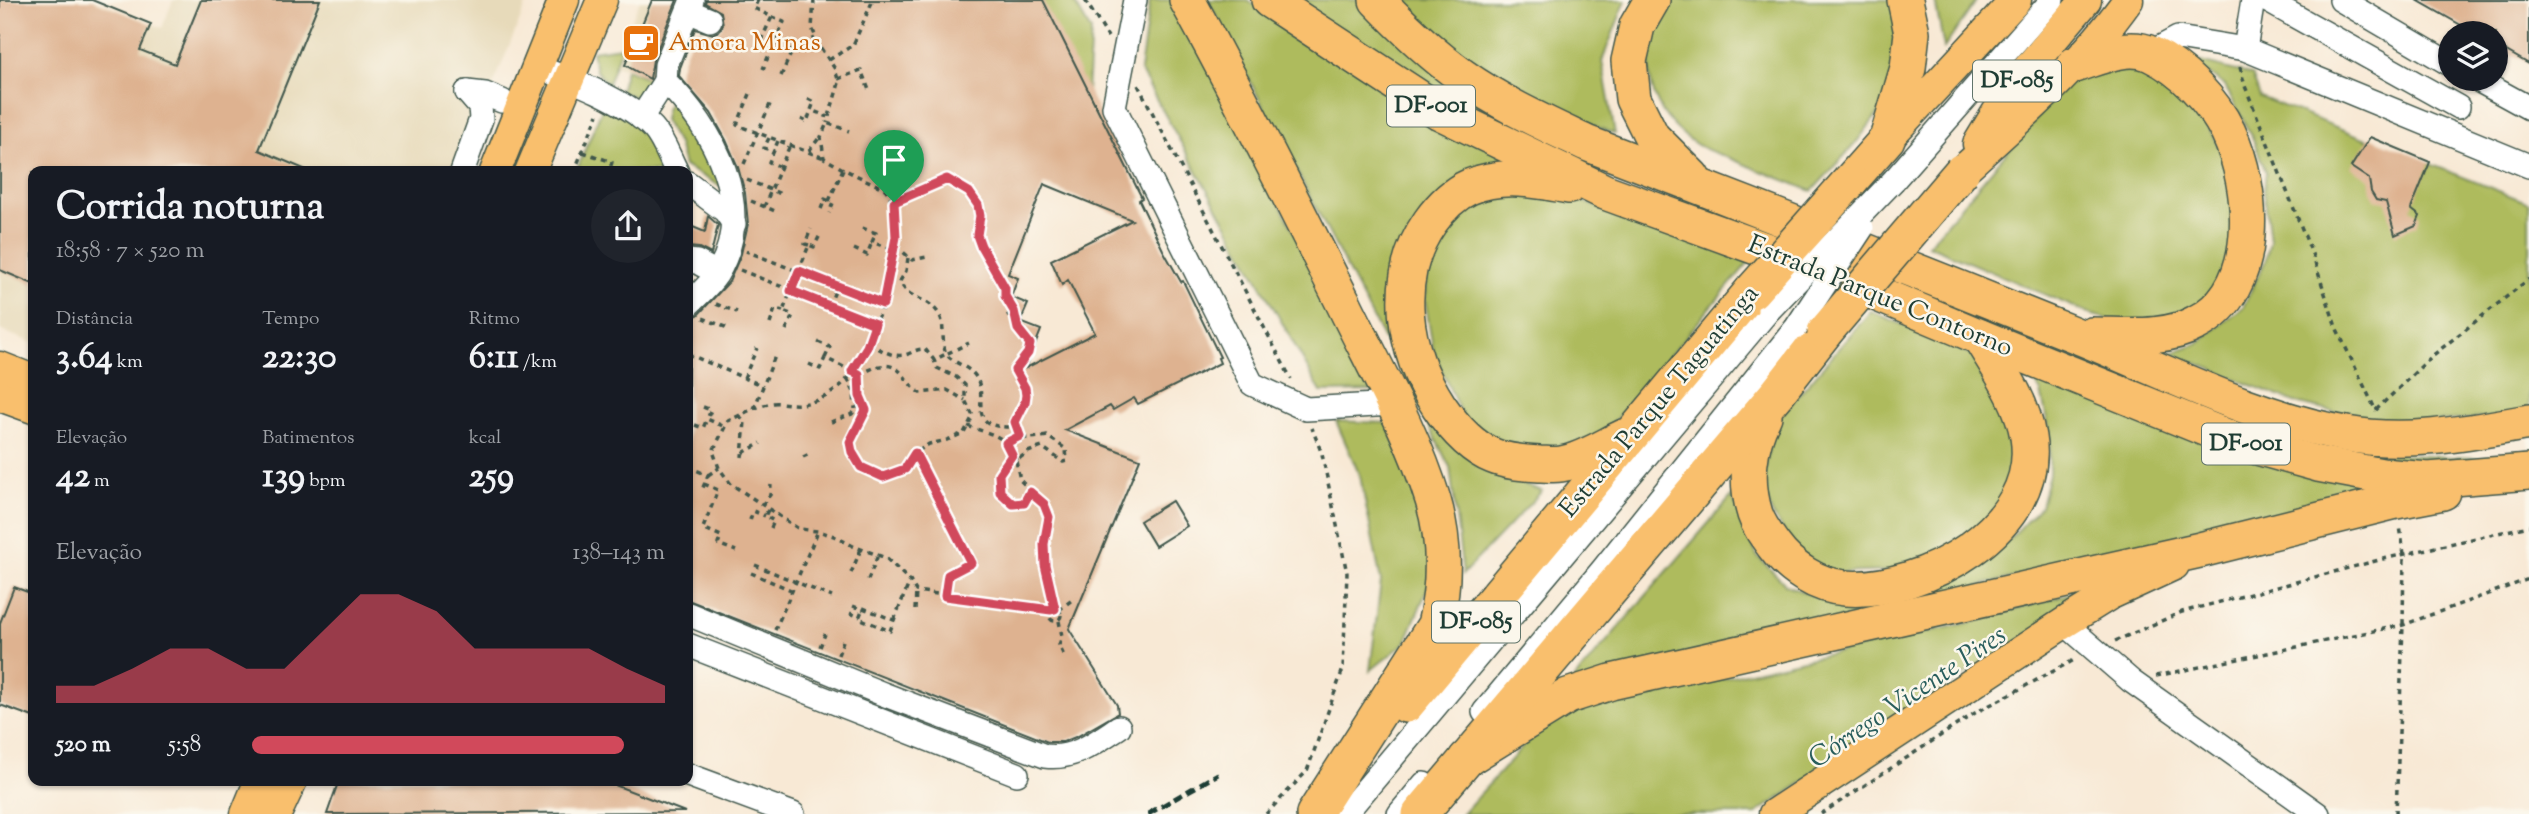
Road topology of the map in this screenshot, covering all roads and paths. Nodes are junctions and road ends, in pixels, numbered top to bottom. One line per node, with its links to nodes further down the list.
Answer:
1 (564, 0): 32 (main road)
2 (602, 0): 35 (main road)
3 (758, 0): 21 (path)
4 (814, 0): 23 (path)
5 (873, 0): 30 (path)
6 (1135, 0): 140 (street)
7 (1187, 0): 140 (highway)
8 (1269, 0): 79 (highway, Estrada Parque Contorno / DF-001)
9 (1377, 0): 77 (highway, Estrada Parque Contorno / DF-001)
10 (1652, 0): 77 (highway)
11 (1905, 0): 58 (highway)
12 (1995, 0): 28 (main road)
13 (2016, 0): 28 (main road, Estrada Parque Taguatinga / DF-085)
14 (2052, 0): 75 (street)
15 (2086, 0): 74 (main road, DF-085)
16 (2128, 0): 31 (main road, DF-085)
17 (2253, 0): 25 (street)
18 (2266, 0): 46 (street)
19 (2341, 0): 29 (street)
20 (688, 10): 22 (street); 37 (street)
21 (772, 17): 24 (path); 24 (path)
22 (708, 24)
23 (815, 37): 26 (path); 30 (path)
24 (774, 43): 26 (path); 33 (path)
25 (2241, 48): 27 (street); 54 (street); 102 (path)
26 (792, 51): 34 (path)
27 (2150, 53): 31 (highway); 117 (highway)
28 (1963, 56): 58 (main road, Estrada Parque Taguatinga / DF-085)
29 (2438, 57)
30 (829, 60): 36 (path)
31 (2074, 65): 74 (main road, DF-085)
32 (537, 67): 35 (street); 66 (main road)
33 (763, 69)
34 (781, 76)
35 (570, 78): 42 (street); 67 (main road)
36 (838, 79): 38 (path); 49 (path)
37 (665, 81): 50 (street); 100 (street)
38 (869, 90)
39 (2465, 91): 46 (street)
40 (2498, 91): 47 (street)
41 (750, 94): 55 (path)
42 (606, 96): 50 (street); 61 (path)
43 (808, 99): 48 (path)
44 (502, 101): 65 (street)
45 (771, 102): 55 (path)
46 (2458, 107): 54 (street)
47 (2529, 108)
48 (811, 110): 49 (path); 51 (path)
49 (828, 117): 52 (path)
50 (640, 118): 70 (street)
51 (801, 119)
52 (827, 123): 53 (path); 56 (path)
53 (849, 131)
54 (2448, 132): 71 (street)
55 (758, 133): 57 (path); 78 (path)
56 (821, 137): 63 (path); 64 (path)
57 (769, 138): 59 (path); 62 (path)
58 (1887, 139): 105 (highway, Estrada Parque Taguatinga / DF-085, bridge)
59 (778, 141): 60 (path); 62 (path)
60 (790, 145): 63 (path); 72 (path)
61 (583, 152): 68 (path); 69 (path)
62 (774, 152): 72 (path)
63 (808, 152): 64 (path)
64 (824, 159): 73 (path)
65 (464, 166)
66 (497, 166)
67 (533, 166)
68 (576, 166)
69 (611, 166)
70 (678, 166)
71 (2529, 166)
72 (780, 167): 78 (path)
73 (843, 169): 81 (path); 82 (path)
74 (1962, 171): 116 (highway, DF-085, bridge)
75 (1894, 180): 105 (street, bridge); 116 (street, bridge)
76 (693, 183): 100 (street)
77 (1706, 189): 117 (highway, Estrada Parque Contorno / DF-001)
78 (771, 190): 80 (path); 83 (path)
79 (1605, 192): 118 (highway, Estrada Parque Contorno / DF-001); 155 (highway)
80 (781, 194)
81 (830, 201): 85 (path); 87 (path)
82 (894, 202): 91 (path); 96 (path)
83 (765, 207): 86 (path); 100 (path)
84 (693, 209): 100 (street)
85 (821, 209)
86 (775, 211)
87 (829, 213)
88 (862, 228): 93 (path)
89 (811, 229): 94 (path)
90 (821, 233): 94 (path)
91 (977, 235): 92 (path); 110 (path)
92 (969, 239)
93 (872, 242): 95 (path); 96 (path)
94 (809, 245): 101 (path)
95 (854, 249)
96 (895, 249): 98 (path); 106 (path)
97 (927, 257): 98 (path)
98 (908, 258): 123 (path)
99 (693, 262): 100 (street)
100 (714, 265): 101 (path); 104 (path); 109 (path); 114 (path)
101 (799, 271): 103 (path); 104 (path)
102 (2529, 279)
103 (837, 286): 106 (path); 107 (path)
104 (791, 291): 107 (path); 108 (path)
105 (1760, 301): 155 (highway, Estrada Parque Taguatinga / DF-085); 227 (street)
106 (883, 304): 113 (path)
107 (829, 306): 113 (path)
108 (783, 311): 112 (path); 115 (path)
109 (737, 313)
110 (1014, 313): 111 (path); 154 (path)
111 (1007, 316)
112 (770, 324)
113 (875, 324): 120 (path)
114 (730, 329)
115 (786, 330)
116 (1811, 330): 136 (highway, DF-085); 228 (street)
117 (2075, 335): 150 (highway, Estrada Parque Contorno / DF-001)
118 (1980, 337): 136 (highway); 168 (highway, Estrada Parque Contorno / DF-001)
119 (818, 342): 126 (path)
120 (869, 342): 127 (path); 130 (path)
121 (969, 343): 123 (path)
122 (757, 348): 133 (path)
123 (946, 354): 127 (path); 154 (path)
124 (693, 356): 133 (path)
125 (775, 356): 135 (path)
126 (825, 358): 128 (path); 130 (path)
127 (934, 360): 138 (path)
128 (809, 364)
129 (0, 367): 132 (main road)
130 (852, 371): 131 (path); 134 (path)
131 (859, 374): 138 (path); 139 (path)
132 (28, 378)
133 (744, 378): 135 (path)
134 (847, 378): 143 (path); 144 (path)
135 (763, 386): 143 (path)
136 (1777, 392): 218 (highway, DF-085)
137 (0, 396): 141 (main road)
138 (965, 400): 152 (path)
139 (862, 401): 144 (path); 147 (path)
140 (1393, 404): 226 (highway)
141 (28, 406)
142 (703, 407): 148 (path)
143 (753, 410): 146 (path)
144 (856, 410): 145 (path)
145 (852, 414): 147 (path); 149 (path)
146 (739, 416): 153 (path); 158 (path)
147 (864, 416): 162 (path)
148 (707, 419): 151 (path); 153 (path)
149 (831, 422)
150 (2529, 422)
151 (695, 425)
152 (968, 426): 159 (path); 162 (path)
153 (725, 427): 166 (path)
154 (1015, 427): 156 (path)
155 (1636, 430): 226 (highway, Estrada Parque Taguatinga / DF-085)
156 (1020, 436): 157 (path); 159 (path)
157 (1041, 438): 160 (path); 160 (path)
158 (761, 443)
159 (1006, 443): 165 (path)
160 (1042, 447): 164 (path)
161 (812, 453): 163 (path)
162 (915, 453): 196 (path)
163 (803, 457)
164 (1020, 458): 165 (path); 173 (path)
165 (1010, 460): 173 (path)
166 (719, 468): 169 (path); 175 (path)
167 (693, 469): 169 (path)
168 (2529, 474): 174 (highway)
169 (708, 475): 170 (path)
170 (704, 484): 172 (path); 184 (path)
171 (771, 485): 175 (path)
172 (702, 489)
173 (1030, 492): 202 (path)
174 (2396, 501): 183 (highway); 185 (path)
175 (762, 505): 176 (path)
176 (768, 510): 177 (path); 181 (path)
177 (765, 516): 178 (path); 180 (path)
178 (750, 520)
179 (2529, 526): 185 (path)
180 (771, 528)
181 (818, 531): 182 (path); 193 (path)
182 (861, 549): 186 (path); 189 (path)
183 (2200, 550): 208 (main road); 218 (highway)
184 (736, 551)
185 (2404, 554): 209 (path); 213 (path)
186 (878, 555): 191 (path); 192 (path)
187 (755, 565): 193 (path)
188 (751, 573): 194 (path)
189 (851, 573)
190 (2529, 579): 209 (path)
191 (868, 580)
192 (910, 580): 195 (path); 206 (path)
193 (795, 582): 194 (path); 197 (path)
194 (792, 590): 210 (path)
195 (916, 591): 196 (path); 201 (path)
196 (945, 596): 202 (path)
197 (832, 597)
198 (1072, 600): 202 (path)
199 (853, 606): 200 (path)
200 (863, 610): 205 (path); 206 (path)
201 (915, 610)
202 (1055, 610): 207 (path); 207 (path)
203 (850, 613): 205 (path)
204 (693, 616): 217 (street)
205 (860, 617): 206 (path)
206 (894, 620)
207 (1059, 621): 214 (path)
208 (2064, 623): 213 (street); 230 (main road)
209 (2403, 625): 216 (path); 233 (path)
210 (771, 639)
211 (843, 641): 215 (path)
212 (693, 647): 219 (street)
213 (2094, 650): 216 (street); 231 (path)
214 (1064, 656)
215 (834, 663)
216 (2131, 681): 232 (street)
217 (1119, 727)
218 (1466, 759): 229 (highway, DF-085)
219 (1017, 775)
220 (693, 777): 225 (street)
221 (258, 786): 223 (main road)
222 (289, 786): 224 (main road)
223 (246, 814)
224 (276, 814)
225 (793, 814)
226 (1314, 814)
227 (1345, 814)
228 (1399, 814)
229 (1420, 814)
230 (1774, 814)
231 (1821, 814)
232 (2318, 814)
233 (2396, 814)

